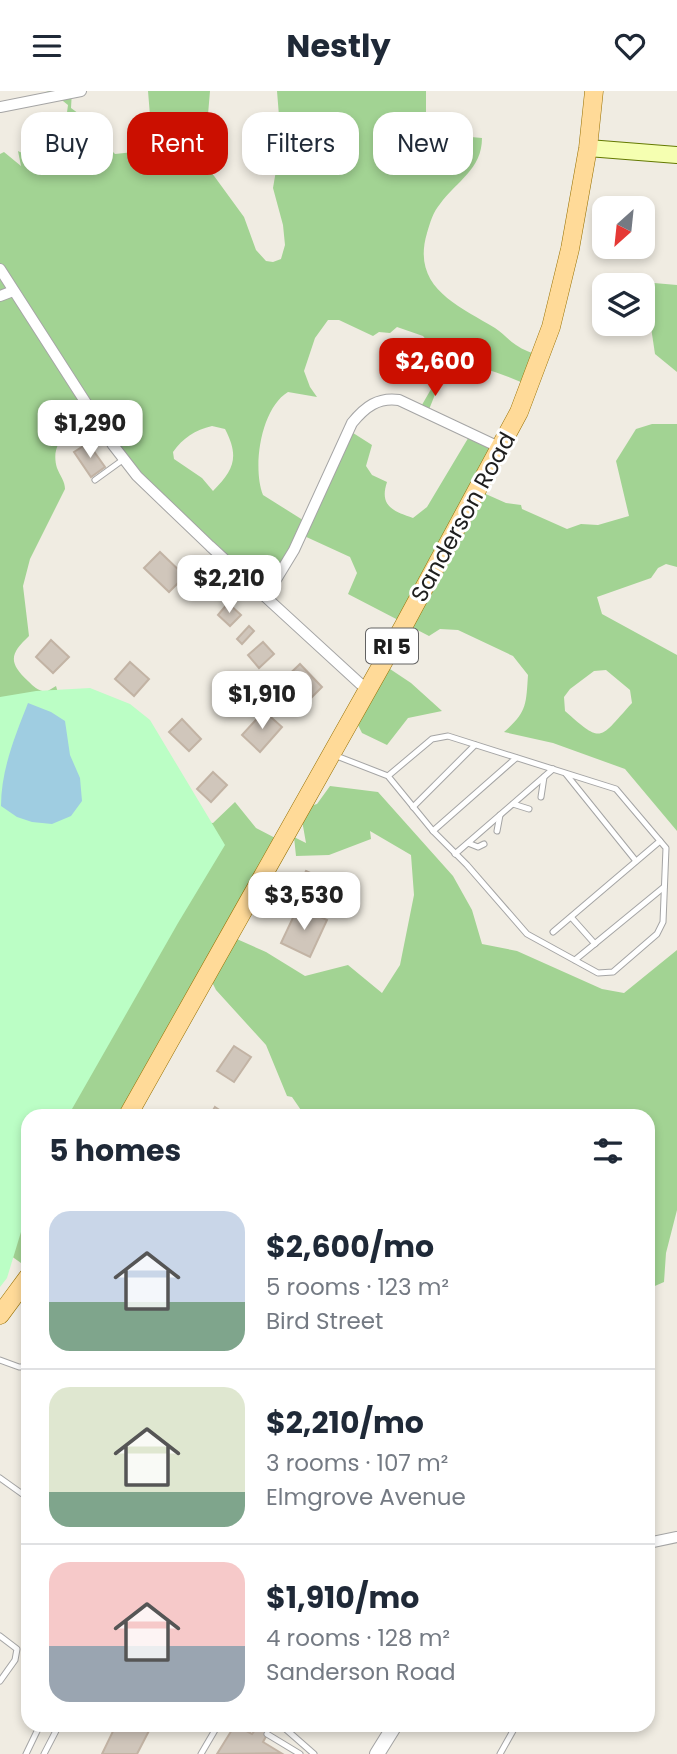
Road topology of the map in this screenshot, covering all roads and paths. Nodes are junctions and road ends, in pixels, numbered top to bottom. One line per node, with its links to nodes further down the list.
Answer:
1 (81, 91): 3 (street)
2 (594, 91): 4 (main road, RI 5)
3 (0, 107)
4 (588, 148): 5 (main road); 9 (main road, Sanderson Road / RI 5)
5 (677, 155)
6 (0, 269): 7 (street)
7 (13, 291): 8 (street); 10 (street)
8 (0, 296)
9 (501, 447): 12 (street); 13 (main road, Sanderson Road / RI 5)
10 (124, 459): 11 (lane); 12 (street)
11 (95, 480)
12 (266, 596): 13 (street)
13 (367, 690): 15 (main road, Sanderson Road / RI 5)
14 (475, 745): 16 (lane); 19 (lane); 23 (lane)
15 (331, 753): 19 (lane); 38 (main road, Sanderson Road / RI 5)
16 (516, 758): 17 (lane); 26 (lane)
17 (553, 769): 18 (lane); 20 (lane)
18 (565, 773): 28 (lane); 32 (lane)
19 (388, 776): 23 (lane)
20 (544, 777): 21 (lane); 22 (lane)
21 (541, 797)
22 (513, 804): 24 (lane); 25 (lane)
23 (412, 807): 26 (lane)
24 (529, 809)
25 (500, 815): 27 (lane); 29 (lane)
26 (433, 831): 31 (lane)
27 (497, 831)
28 (660, 841): 32 (lane); 33 (lane)
29 (468, 843): 30 (lane); 31 (lane)
30 (484, 844)
31 (455, 854): 37 (lane)
32 (636, 861): 34 (lane)
33 (664, 887): 36 (lane); 37 (lane)
34 (571, 917): 35 (lane); 36 (lane)
35 (553, 932)
36 (595, 944): 37 (lane)
37 (575, 960)
38 (131, 1109)
39 (21, 1289): 40 (main road)
40 (0, 1315)
41 (0, 1360): 42 (lane)
42 (21, 1367)
43 (0, 1478): 44 (lane)
44 (21, 1493)
45 (677, 1537): 46 (street)
46 (655, 1542)
47 (0, 1636): 48 (lane)
48 (0, 1681)
49 (37, 1732): 56 (lane)
50 (55, 1732): 57 (lane)
51 (214, 1732): 58 (lane)
52 (289, 1732): 60 (lane)
53 (391, 1732): 61 (street)
54 (512, 1732): 62 (lane)
55 (267, 1734): 59 (lane)
56 (26, 1754)
57 (44, 1754)
58 (201, 1754)
59 (300, 1754)
60 (314, 1754)
61 (377, 1754)
62 (500, 1754)

